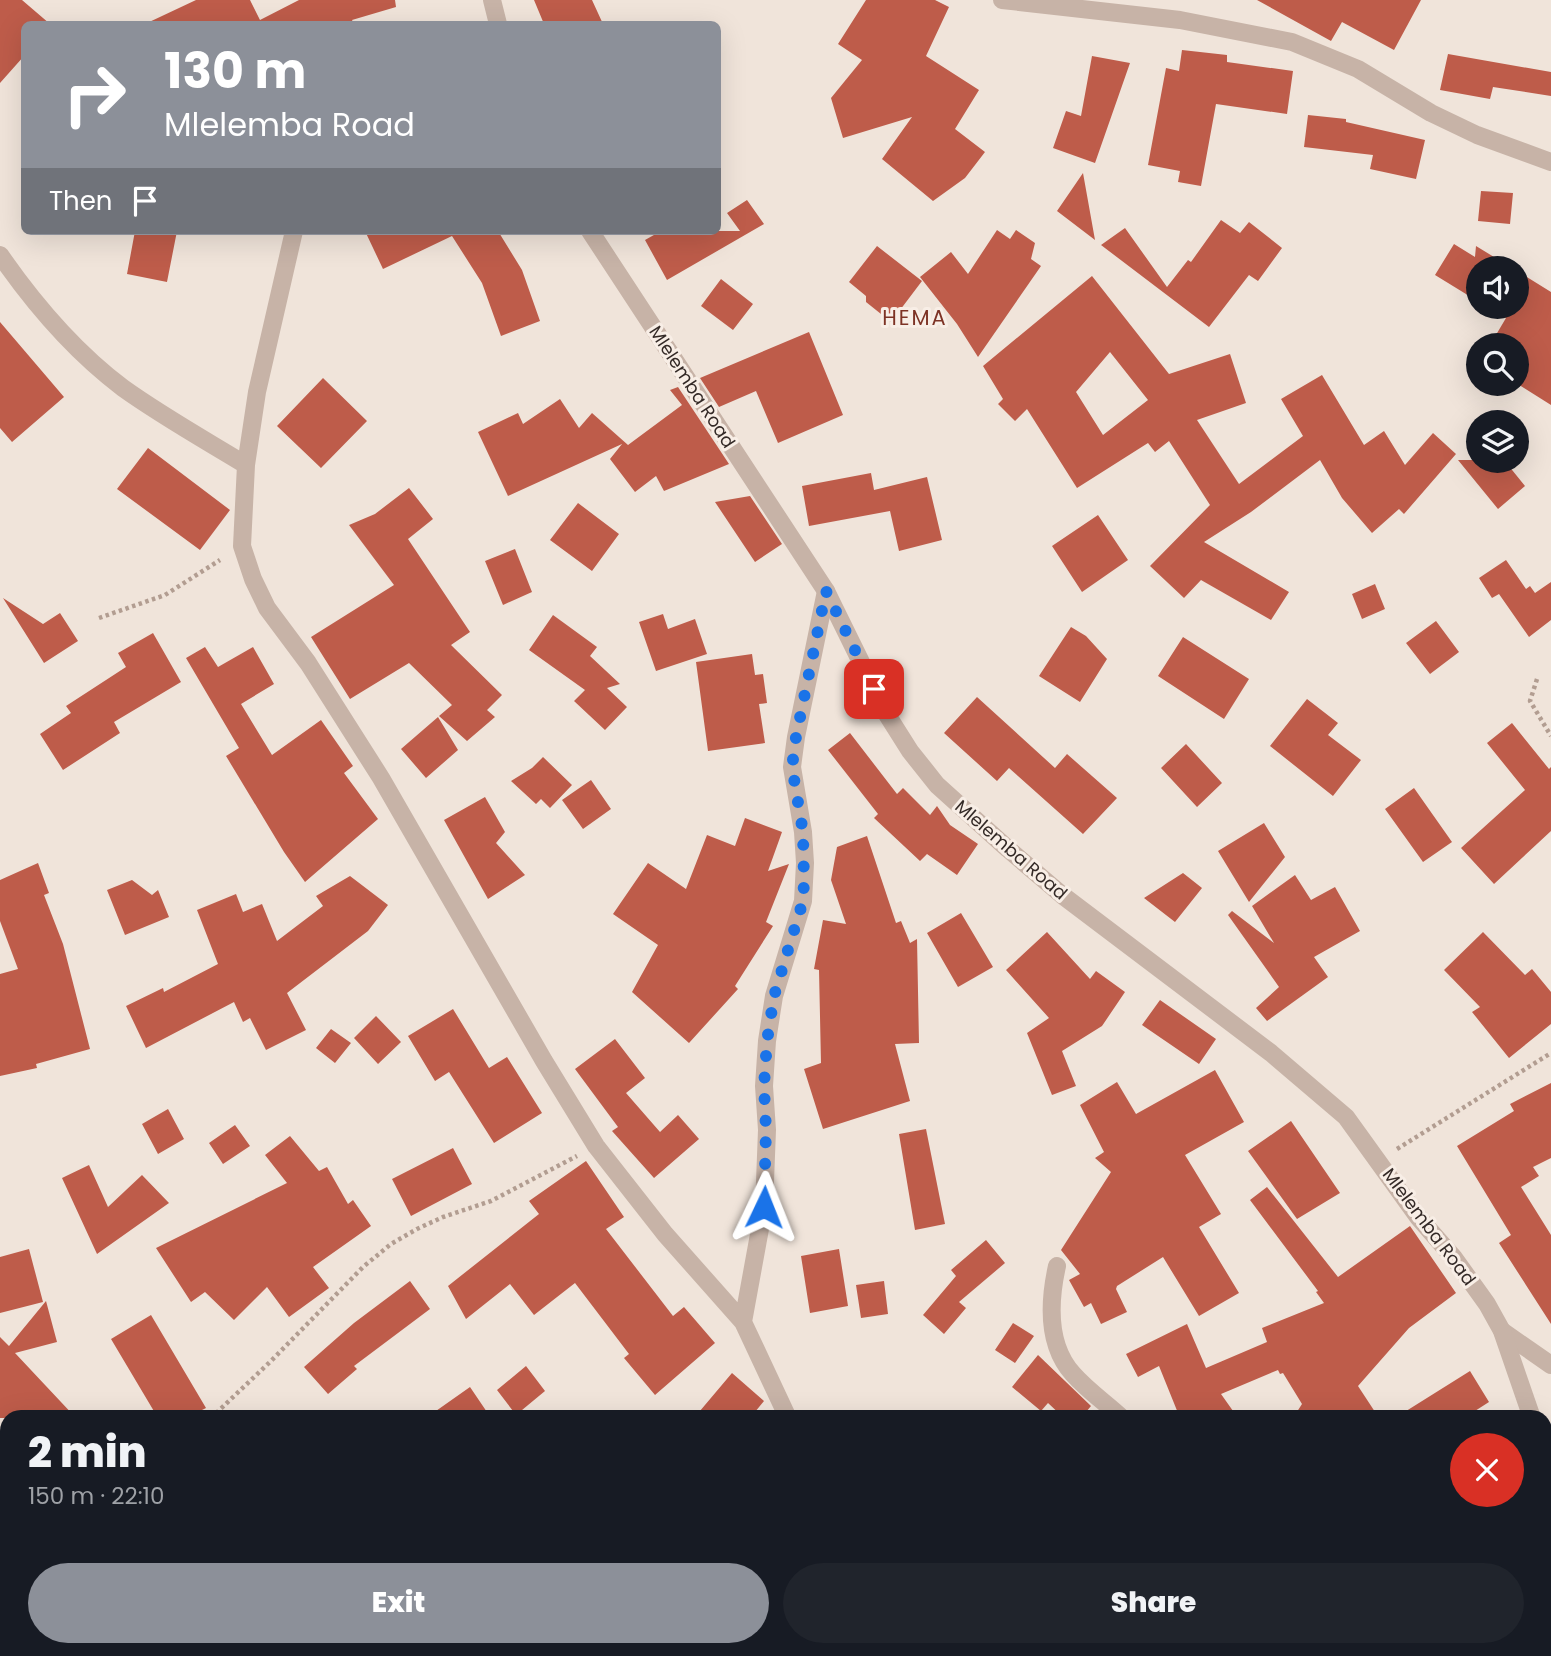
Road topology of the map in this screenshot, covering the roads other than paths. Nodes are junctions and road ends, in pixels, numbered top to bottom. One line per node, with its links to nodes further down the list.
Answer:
1 (492, 0): 3 (street)
2 (1002, 0): 4 (street)
3 (497, 21)
4 (1551, 162)
5 (293, 235): 8 (street)
6 (593, 235): 9 (street, Mlelemba Road)
7 (0, 255): 8 (street)
8 (246, 465): 11 (street)
9 (826, 591): 11 (street); 12 (street, Mlelemba Road)
10 (1057, 1266): 15 (street)
11 (743, 1322): 14 (street)
12 (1502, 1331): 13 (street, Mlelemba Road); 16 (street)
13 (1551, 1364)
14 (784, 1410)
15 (1113, 1410)
16 (1529, 1410)

